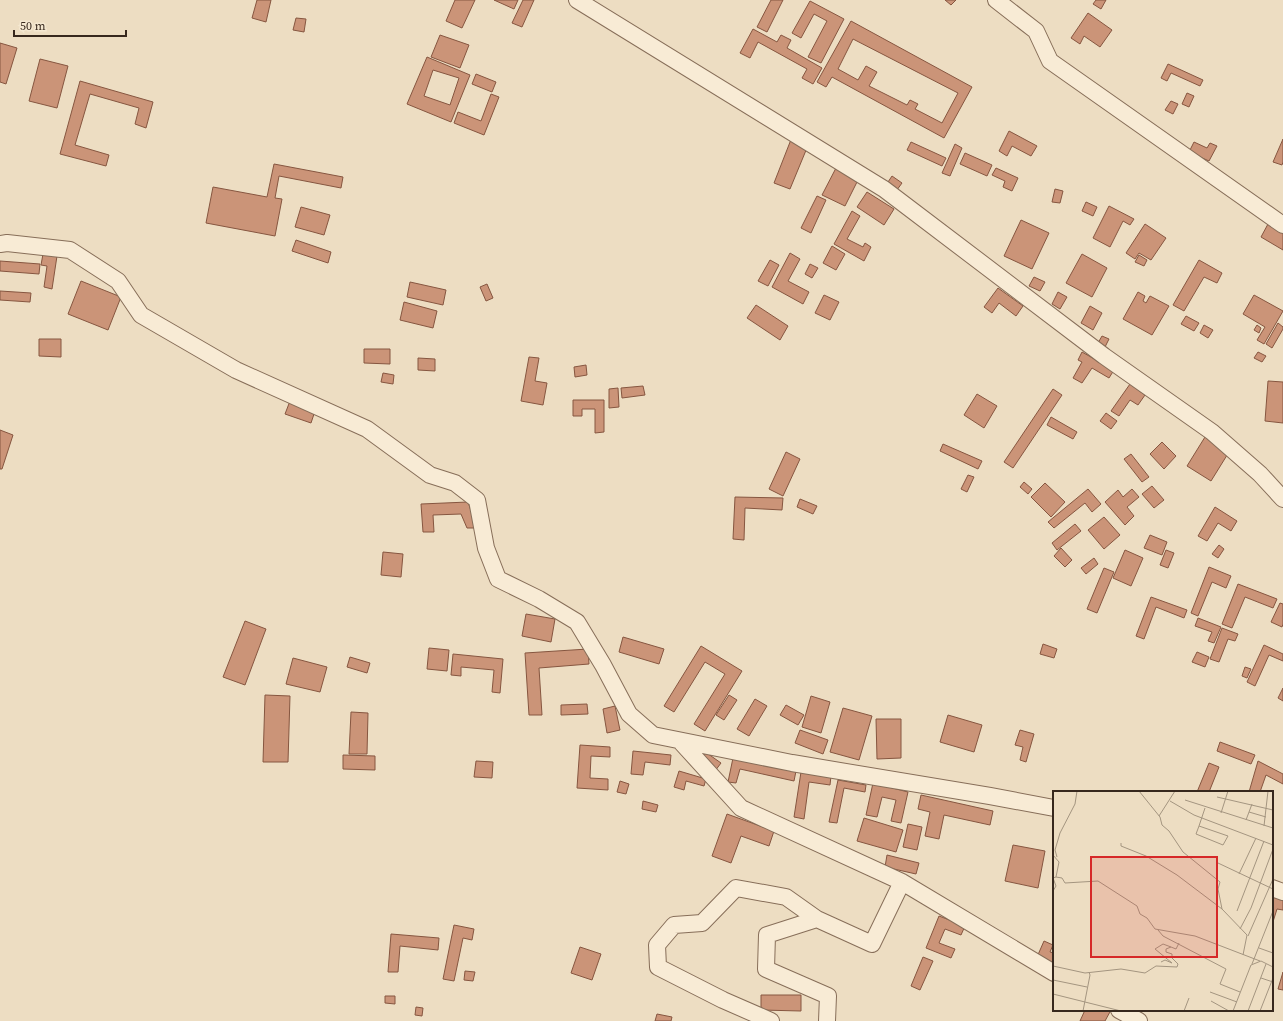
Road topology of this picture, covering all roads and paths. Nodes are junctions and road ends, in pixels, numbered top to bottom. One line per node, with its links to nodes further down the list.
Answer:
1 (578, 0): 5 (street)
2 (996, 0): 3 (street)
3 (1283, 225)
4 (0, 244): 6 (street)
5 (1283, 499)
6 (680, 741): 7 (street); 8 (street)
7 (1053, 808)
8 (902, 882): 11 (street); 12 (street)
9 (1273, 888): 10 (street)
10 (1283, 892)
11 (817, 919): 14 (street); 15 (street)
12 (1053, 972)
13 (1121, 1011): 16 (street)
14 (771, 1021)
15 (827, 1021)
16 (1140, 1021)

